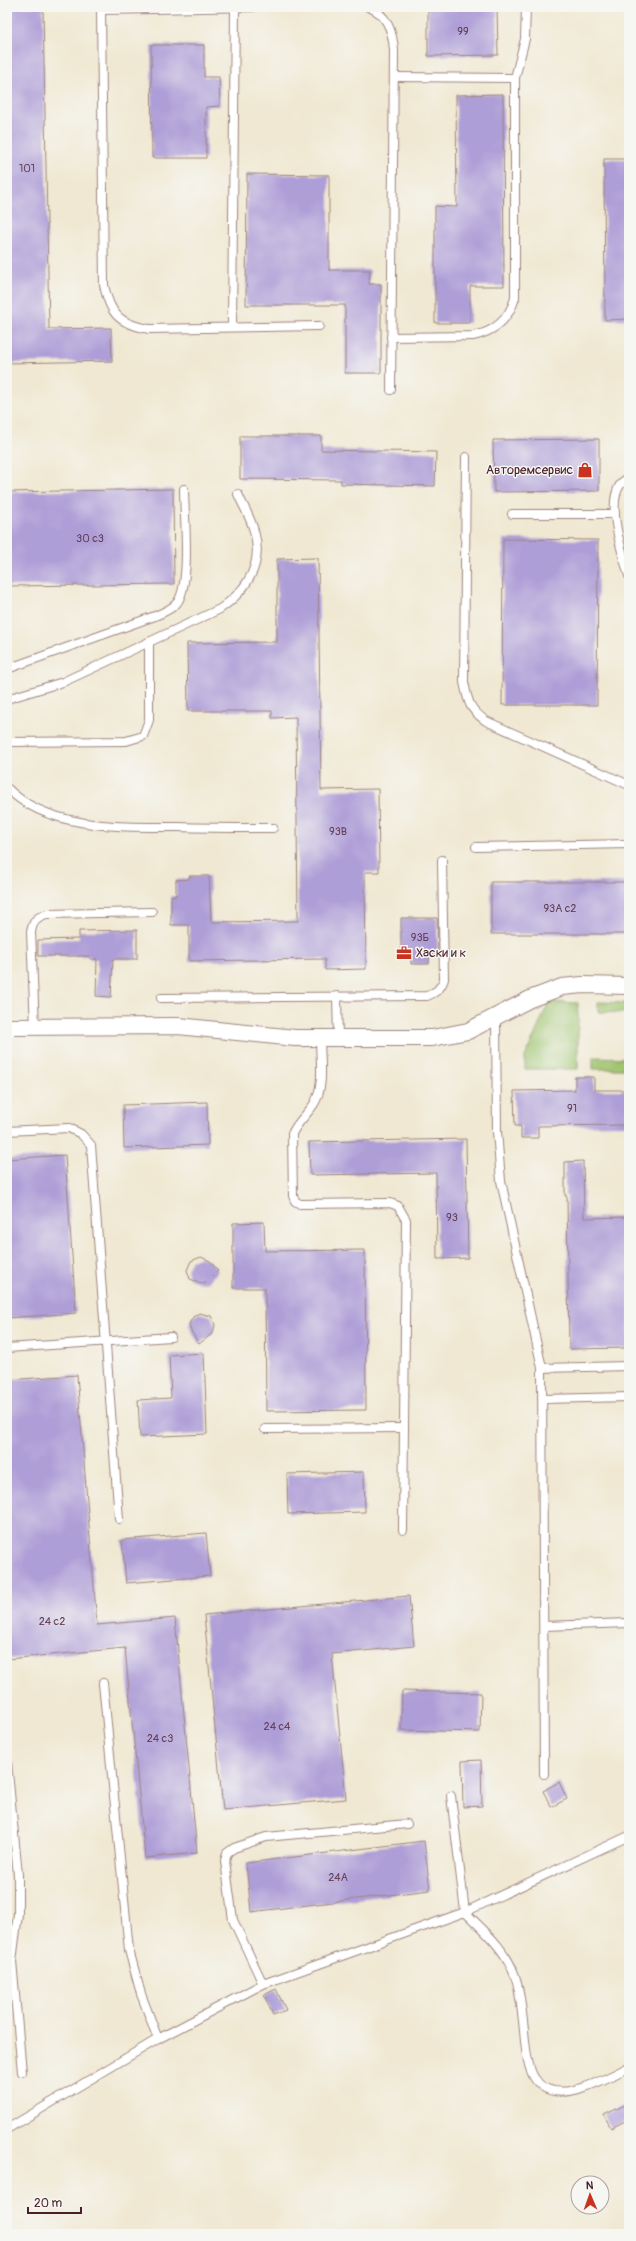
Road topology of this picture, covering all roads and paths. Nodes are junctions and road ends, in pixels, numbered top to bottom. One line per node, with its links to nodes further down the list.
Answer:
1 (235, 7): 2 (lane); 5 (lane); 9 (lane)
2 (252, 7)
3 (368, 7): 6 (lane)
4 (526, 7): 7 (lane)
5 (101, 8): 9 (lane)
6 (394, 77): 7 (lane); 10 (lane)
7 (515, 78): 10 (lane)
8 (320, 326): 9 (lane)
9 (232, 327)
10 (391, 337): 11 (lane)
11 (391, 390)
12 (466, 457): 23 (lane)
13 (629, 478): 17 (lane)
14 (184, 489): 20 (lane)
15 (238, 494): 19 (lane)
16 (512, 514): 17 (lane)
17 (615, 514): 18 (lane)
18 (629, 576)
19 (149, 642): 21 (lane); 22 (lane)
20 (7, 669)
21 (7, 699)
22 (7, 742)
23 (629, 785)
24 (7, 788): 25 (lane)
25 (273, 828)
26 (629, 844): 27 (lane)
27 (476, 847)
28 (442, 860): 31 (lane)
29 (152, 912): 35 (lane)
30 (629, 986): 33 (street)
31 (337, 996): 32 (lane); 37 (lane)
32 (161, 998)
33 (496, 1018): 37 (street); 43 (lane)
34 (7, 1027): 35 (street)
35 (35, 1027): 36 (street)
36 (320, 1039): 37 (street); 46 (lane)
37 (338, 1039)
38 (7, 1131): 40 (lane)
39 (171, 1337): 40 (lane)
40 (107, 1341): 41 (lane); 48 (lane)
41 (7, 1348)
42 (629, 1366): 43 (lane)
43 (542, 1368): 45 (lane)
44 (629, 1397): 45 (lane)
45 (543, 1399): 51 (lane)
46 (404, 1428): 47 (lane); 49 (lane)
47 (266, 1429)
48 (120, 1519)
49 (403, 1530)
50 (629, 1624): 51 (lane)
51 (544, 1626): 54 (lane)
52 (103, 1683): 61 (lane)
53 (7, 1762): 59 (lane)
54 (544, 1774)
55 (451, 1796): 58 (lane)
56 (407, 1824): 60 (lane)
57 (629, 1836): 58 (lane)
58 (465, 1912): 60 (lane); 62 (lane)
59 (9, 1961): 63 (lane)
60 (263, 1984): 61 (lane)
61 (158, 2039): 64 (lane)
62 (629, 2067)
63 (22, 2072)
64 (7, 2129)

